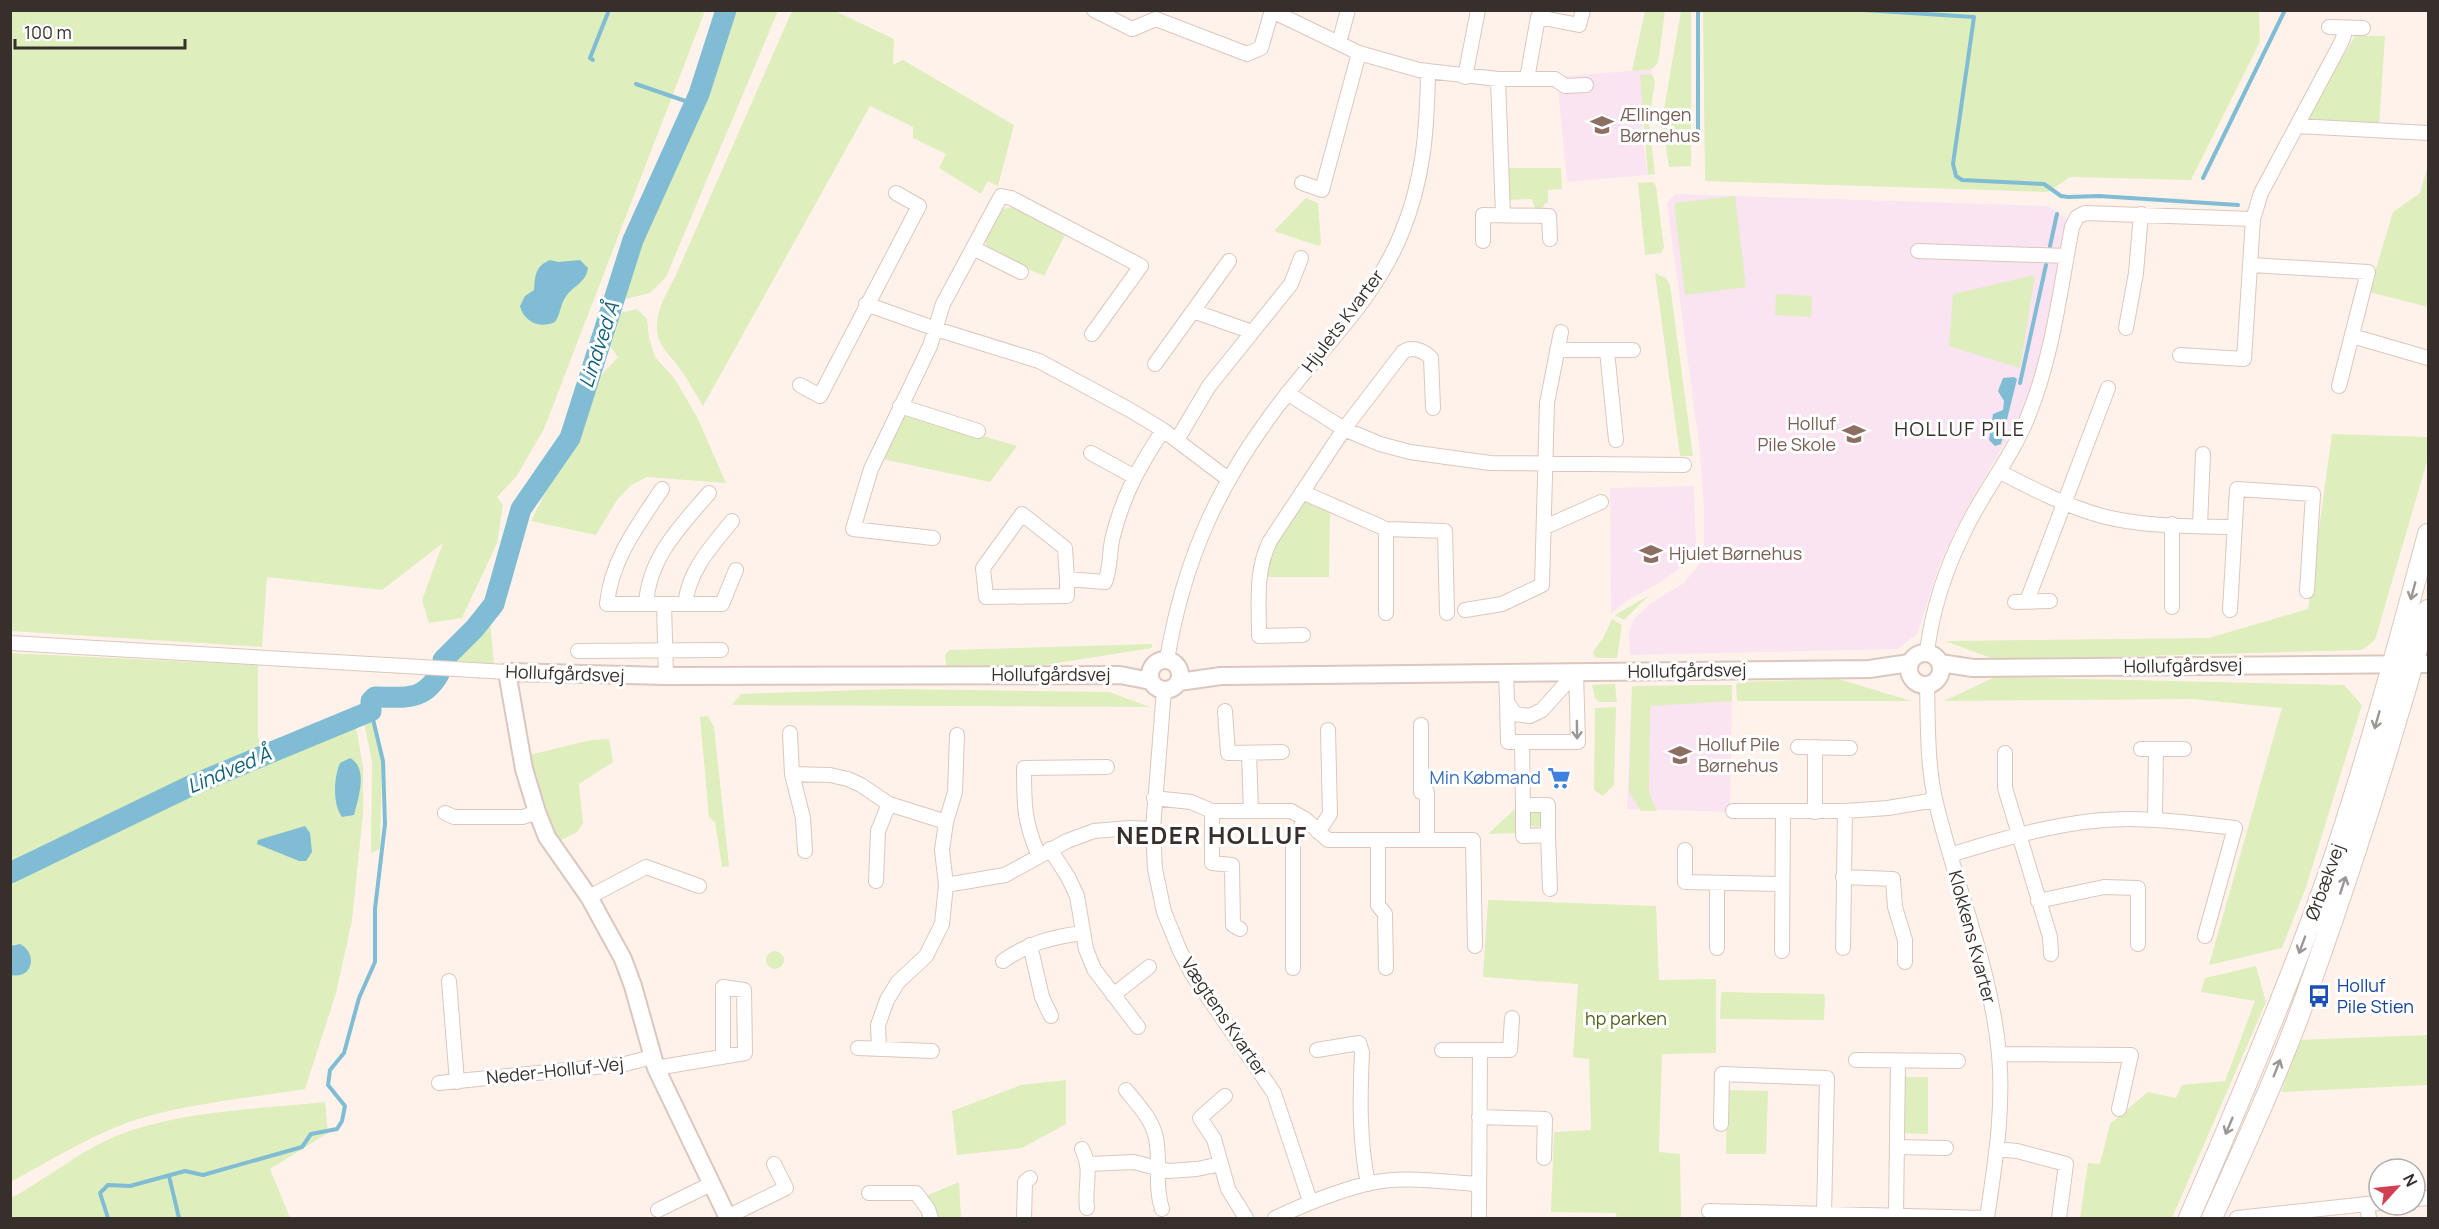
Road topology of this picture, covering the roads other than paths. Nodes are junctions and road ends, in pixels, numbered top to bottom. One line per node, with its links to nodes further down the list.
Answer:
1 (1094, 10): 5 (street)
2 (1348, 10): 9 (street)
3 (1478, 10): 12 (street)
4 (1583, 10): 13 (street)
5 (1272, 11): 9 (street)
6 (2329, 27): 7 (street)
7 (2346, 28): 8 (street); 16 (street)
8 (2363, 28)
9 (1339, 43): 10 (street)
10 (1359, 53): 11 (street); 18 (street)
11 (1428, 72): 12 (street); 49 (street, Hjulets Kvarter)
12 (1465, 77): 14 (street)
13 (1527, 79): 14 (street); 15 (street)
14 (1498, 80): 21 (street)
15 (1586, 85)
16 (2297, 126): 17 (street); 22 (street)
17 (2428, 133)
18 (1302, 183)
19 (896, 194): 32 (street)
20 (2141, 214): 22 (street); 27 (street, Klokkens Kvarter); 34 (street)
21 (1503, 215): 23 (street); 24 (street)
22 (2253, 219): 30 (street)
23 (1550, 239)
24 (1483, 241)
25 (973, 248): 31 (street); 35 (street); 38 (street)
26 (1918, 251): 27 (street)
27 (2066, 256): 61 (street, Klokkens Kvarter)
28 (1301, 258): 36 (street)
29 (1229, 261): 33 (street)
30 (2251, 265): 39 (street); 43 (street)
31 (1021, 272)
32 (867, 303): 35 (street); 46 (street)
33 (1193, 311): 36 (street); 45 (street)
34 (2126, 328)
35 (936, 329): 50 (street); 53 (street)
36 (1252, 332): 55 (street)
37 (1561, 332): 40 (street)
38 (1092, 334)
39 (2352, 336): 44 (street); 47 (street)
40 (1557, 350): 42 (street); 59 (street)
41 (1633, 350): 42 (street)
42 (1607, 351): 56 (street)
43 (2180, 355)
44 (2428, 358)
45 (1155, 364)
46 (800, 385)
47 (2339, 386)
48 (2108, 388): 68 (street)
49 (1287, 393): 52 (street); 63 (street, Hjulets Kvarter)
50 (900, 406): 54 (street); 76 (street)
51 (1433, 408): 52 (street)
52 (1344, 429): 59 (street); 65 (street)
53 (1163, 430): 55 (street); 62 (street)
54 (978, 431)
55 (1177, 440): 63 (street)
56 (1616, 441)
57 (1091, 453): 62 (street)
58 (2203, 454): 71 (street)
59 (1546, 463): 60 (street); 72 (street)
60 (1683, 465)
61 (2000, 472): 68 (street); 100 (street, Klokkens Kvarter)
62 (1133, 476): 80 (street)
63 (1228, 479): 101 (street, Hjulets Kvarter)
64 (662, 489): 83 (street)
65 (1302, 492): 74 (street); 92 (street)
66 (709, 493): 83 (street)
67 (1601, 502): 72 (street)
68 (2063, 502): 70 (street); 82 (street)
69 (732, 521): 85 (street)
70 (2172, 524): 71 (street); 86 (street)
71 (2200, 526): 73 (street)
72 (1545, 527): 87 (street)
73 (2235, 527): 77 (street); 88 (street)
74 (1386, 529): 90 (street); 91 (street)
75 (2428, 534): 97 (main road, Ørbækvej, one-way to 97)
76 (933, 538)
77 (2308, 567): 78 (street); 81 (street)
78 (2323, 568)
79 (736, 570): 85 (street)
80 (1067, 579): 80 (street)
81 (2307, 591)
82 (2050, 601)
83 (646, 604): 84 (street)
84 (664, 604): 85 (street); 96 (street)
85 (685, 604)
86 (2172, 607)
87 (1465, 610)
88 (2230, 610)
89 (2428, 610): 98 (main road, Ørbækvej)
90 (1386, 613)
91 (1447, 613)
92 (1303, 635)
93 (10, 643): 102 (street, Hollufgårdsvej)
94 (721, 650): 96 (street)
95 (578, 651): 96 (street)
96 (665, 651): 105 (street)
97 (2393, 664): 98 (street, Hollufgårdsvej); 100 (street, Hollufgårdsvej); 229 (main road, Ørbækvej, one-way to 229)
98 (2421, 664): 230 (main road, Ørbækvej, one-way to 98)
99 (1910, 669): 100 (street); 100 (street); 103 (street, Hollufgårdsvej)
100 (1934, 669): 126 (street, Klokkens Kvarter)
101 (1175, 670): 104 (street, Hollufgårdsvej); 106 (street); 106 (street)
102 (507, 672): 105 (street, Hollufgårdsvej); 134 (street)
103 (1576, 672): 104 (street, Hollufgårdsvej); 107 (street); 113 (street, one-way to 113)
104 (1506, 673): 107 (street)
105 (666, 676): 106 (street, Hollufgårdsvej)
106 (1155, 680): 125 (street, Vægtens Kvarter)
107 (1507, 702): 113 (street)
108 (1225, 711): 121 (street)
109 (1421, 725): 145 (street)
110 (1328, 730): 141 (street)
111 (790, 733): 124 (street)
112 (957, 735): 139 (street)
113 (1522, 742): 128 (street)
114 (1798, 747): 115 (street)
115 (1815, 747): 116 (street); 135 (street)
116 (1850, 748)
117 (2141, 749): 118 (street)
118 (2156, 749): 119 (street); 138 (street)
119 (2184, 749)
120 (1282, 752): 121 (street)
121 (1249, 753): 130 (street)
122 (2004, 753): 142 (street)
123 (1107, 767): 148 (street)
124 (792, 774): 127 (street); 147 (street)
125 (1154, 798): 129 (street); 140 (street, Vægtens Kvarter)
126 (1935, 800): 133 (street); 149 (street, Klokkens Kvarter)
127 (889, 804): 139 (street); 151 (street)
128 (1523, 805): 143 (street); 143 (street)
129 (1212, 811): 130 (street); 159 (street)
130 (1251, 811): 137 (street)
131 (1733, 811): 132 (street)
132 (1783, 811): 135 (street); 153 (street)
133 (1845, 811): 135 (street); 150 (street)
134 (537, 812): 136 (street); 157 (street)
135 (1815, 812)
136 (445, 813)
137 (1305, 819): 141 (street); 172 (street)
138 (2155, 819): 142 (street, Klokkens Kvarter); 161 (street, Klokkens Kvarter)
139 (946, 822): 154 (street)
140 (1153, 829): 148 (street); 212 (street, Vægtens Kvarter)
141 (1318, 832): 144 (street)
142 (2018, 834): 149 (street, Klokkens Kvarter); 158 (street)
143 (1548, 835): 156 (street)
144 (1378, 840): 145 (street); 173 (street)
145 (1427, 840): 164 (street)
146 (1685, 850): 152 (street)
147 (805, 851)
148 (1044, 853): 154 (street); 160 (street)
149 (1950, 855): 185 (street, Klokkens Kvarter)
150 (1844, 877): 166 (street); 170 (street)
151 (876, 881)
152 (1717, 884): 153 (street); 165 (street)
153 (1782, 884): 167 (street)
154 (946, 885): 180 (street)
155 (699, 886): 157 (street)
156 (1550, 889)
157 (588, 897): 190 (street)
158 (2038, 901): 162 (street); 168 (street)
159 (1240, 929)
160 (1083, 933): 163 (street); 175 (street)
161 (2205, 936)
162 (2138, 944)
163 (1030, 945): 169 (street); 176 (street)
164 (1475, 946)
165 (1717, 948)
166 (1843, 948)
167 (1782, 951)
168 (2051, 954)
169 (1004, 960)
170 (1905, 962)
171 (1149, 967): 175 (street)
172 (1293, 968)
173 (1386, 968)
174 (449, 981): 191 (street)
175 (1113, 995): 178 (street)
176 (1051, 1016)
177 (1512, 1018): 183 (street)
178 (1138, 1027)
179 (858, 1048): 180 (street)
180 (879, 1048): 184 (street)
181 (1317, 1050): 209 (street)
182 (1442, 1050): 183 (street)
183 (1480, 1050): 196 (street)
184 (932, 1051)
185 (1999, 1054): 195 (street); 201 (street, Klokkens Kvarter)
186 (723, 1056): 186 (street, Neder-Holluf-Vej); 190 (street, Neder-Holluf-Vej)
187 (1856, 1060): 188 (street)
188 (1898, 1061): 189 (street); 198 (street)
189 (1958, 1061)
190 (654, 1063): 191 (street, Neder-Holluf-Vej); 208 (street)
191 (457, 1082): 192 (street, Neder-Holluf-Vej)
192 (439, 1083)
193 (1126, 1090): 206 (street)
194 (1225, 1096): 205 (street)
195 (2119, 1109)
196 (1479, 1117): 202 (street); 210 (street)
197 (1720, 1124): 218 (street)
198 (1897, 1147): 199 (street); 219 (street)
199 (1946, 1148)
200 (1082, 1149): 204 (street)
201 (1997, 1149): 221 (street, Klokkens Kvarter); 228 (street)
202 (1544, 1158)
203 (774, 1164): 222 (street)
204 (1089, 1164): 206 (street); 213 (street)
205 (1221, 1164): 206 (street); 225 (street)
206 (1157, 1169): 214 (street)
207 (1030, 1178): 224 (street)
208 (711, 1184): 216 (street); 222 (street)
209 (1368, 1184): 210 (street); 212 (street)
210 (1478, 1184): 227 (street)
211 (869, 1193): 223 (street)
212 (1310, 1201): 226 (street)
213 (1087, 1208)
214 (1162, 1209)
215 (2367, 1209): 231 (street)
216 (658, 1210)
217 (1709, 1211): 218 (street, Klokkens Kvarter)
218 (1824, 1215): 220 (street, Klokkens Kvarter)
219 (1896, 1216): 220 (street, Klokkens Kvarter); 221 (street, Klokkens Kvarter)
220 (1839, 1217)
221 (1914, 1217)
222 (728, 1218)
223 (931, 1218)
224 (1024, 1218)
225 (1246, 1218)
226 (1277, 1218)
227 (1479, 1218)
228 (2059, 1218)
229 (2189, 1218)
230 (2212, 1218)
231 (2237, 1218)

